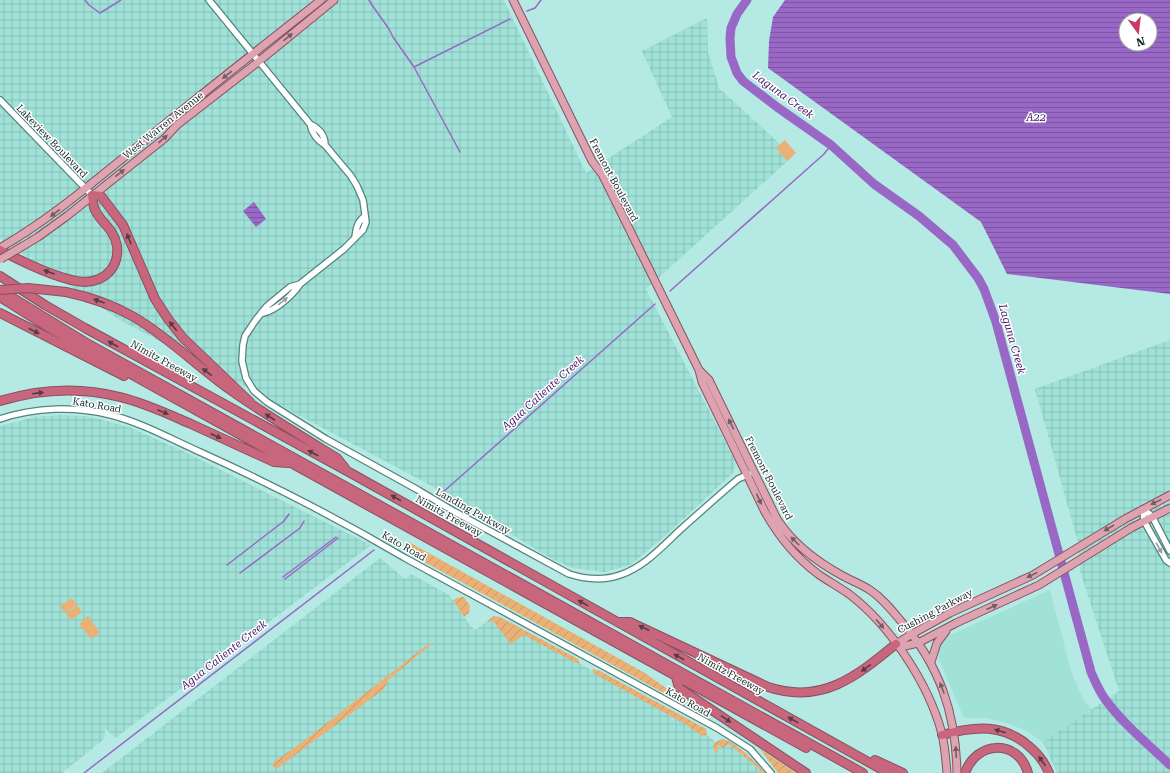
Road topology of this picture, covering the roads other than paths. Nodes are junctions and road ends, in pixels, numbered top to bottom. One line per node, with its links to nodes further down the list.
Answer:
1 (209, 0): 5 (street, Landing Parkway)
2 (321, 0): 5 (main road, West Warren Avenue)
3 (334, 0): 6 (main road, West Warren Avenue, one-way to 3)
4 (512, 0): 21 (main road, Fremont Boulevard)
5 (252, 55): 6 (street, Landing Parkway); 8 (main road, West Warren Avenue, one-way to 8)
6 (258, 62): 8 (main road, West Warren Avenue, one-way to 6); 21 (street, Landing Parkway)
7 (0, 100): 8 (street, Lakeview Boulevard)
8 (89, 192): 9 (main road, West Warren Avenue, one-way to 9); 9 (highway, one-way to 9); 10 (main road, West Warren Avenue, bridge); 17 (highway, one-way to 8)
9 (0, 249)
10 (0, 259)
11 (0, 276): 20 (highway, Nimitz Freeway, one-way to 11)
12 (0, 290): 17 (highway, one-way to 12, bridge); 46 (highway)
13 (0, 297): 15 (highway)
14 (0, 313): 15 (highway, one-way to 15)
15 (143, 381): 19 (highway)
16 (0, 401): 19 (highway, one-way to 19)
17 (250, 402): 20 (highway, one-way to 17)
18 (0, 419): 43 (street, Kato Road)
19 (292, 464): 39 (highway)
20 (347, 471): 33 (highway, Nimitz Freeway, one-way to 20)
21 (751, 473): 28 (main road, Fremont Boulevard, one-way to 28); 29 (main road, Fremont Boulevard, one-way to 21)
22 (1170, 495): 24 (main road, Cushing Parkway, one-way to 24)
23 (1170, 508): 25 (main road, Cushing Parkway)
24 (1143, 509): 25 (street); 26 (street); 35 (main road, Cushing Parkway, one-way to 35)
25 (1152, 516): 26 (main road, Cushing Parkway); 27 (street)
26 (1144, 521): 30 (street, one-way to 30); 34 (main road, Cushing Parkway, one-way to 26)
27 (1170, 551)
28 (796, 556): 29 (main road); 31 (main road, Fremont Boulevard)
29 (816, 560): 32 (main road, Fremont Boulevard)
30 (1170, 564)
31 (819, 575): 32 (main road); 37 (main road, Fremont Boulevard, one-way to 37)
32 (844, 577): 35 (main road, Fremont Boulevard)
33 (617, 622): 37 (highway, one-way to 33); 41 (highway, Nimitz Freeway, one-way to 33)
34 (956, 623): 36 (main road, Cushing Parkway); 38 (main road)
35 (912, 634): 36 (main road, Fremont Boulevard); 37 (main road, Cushing Parkway)
36 (918, 643): 37 (main road, Cushing Parkway); 38 (main road, Fremont Boulevard)
37 (896, 644): 42 (main road, Fremont Boulevard)
38 (931, 662): 40 (main road, Fremont Boulevard, one-way to 38)
39 (676, 677): 44 (highway, one-way to 44); 45 (highway)
40 (954, 732): 42 (highway); 50 (main road, Fremont Boulevard, one-way to 40); 52 (highway, one-way to 40)
41 (816, 733): 47 (highway, Nimitz Freeway); 48 (highway)
42 (942, 735): 49 (main road, Fremont Boulevard)
43 (771, 773)
44 (806, 773)
45 (851, 773)
46 (862, 773)
47 (888, 773)
48 (903, 773)
49 (947, 773)
50 (959, 773): 51 (highway)
51 (1028, 773)
52 (1049, 773)

